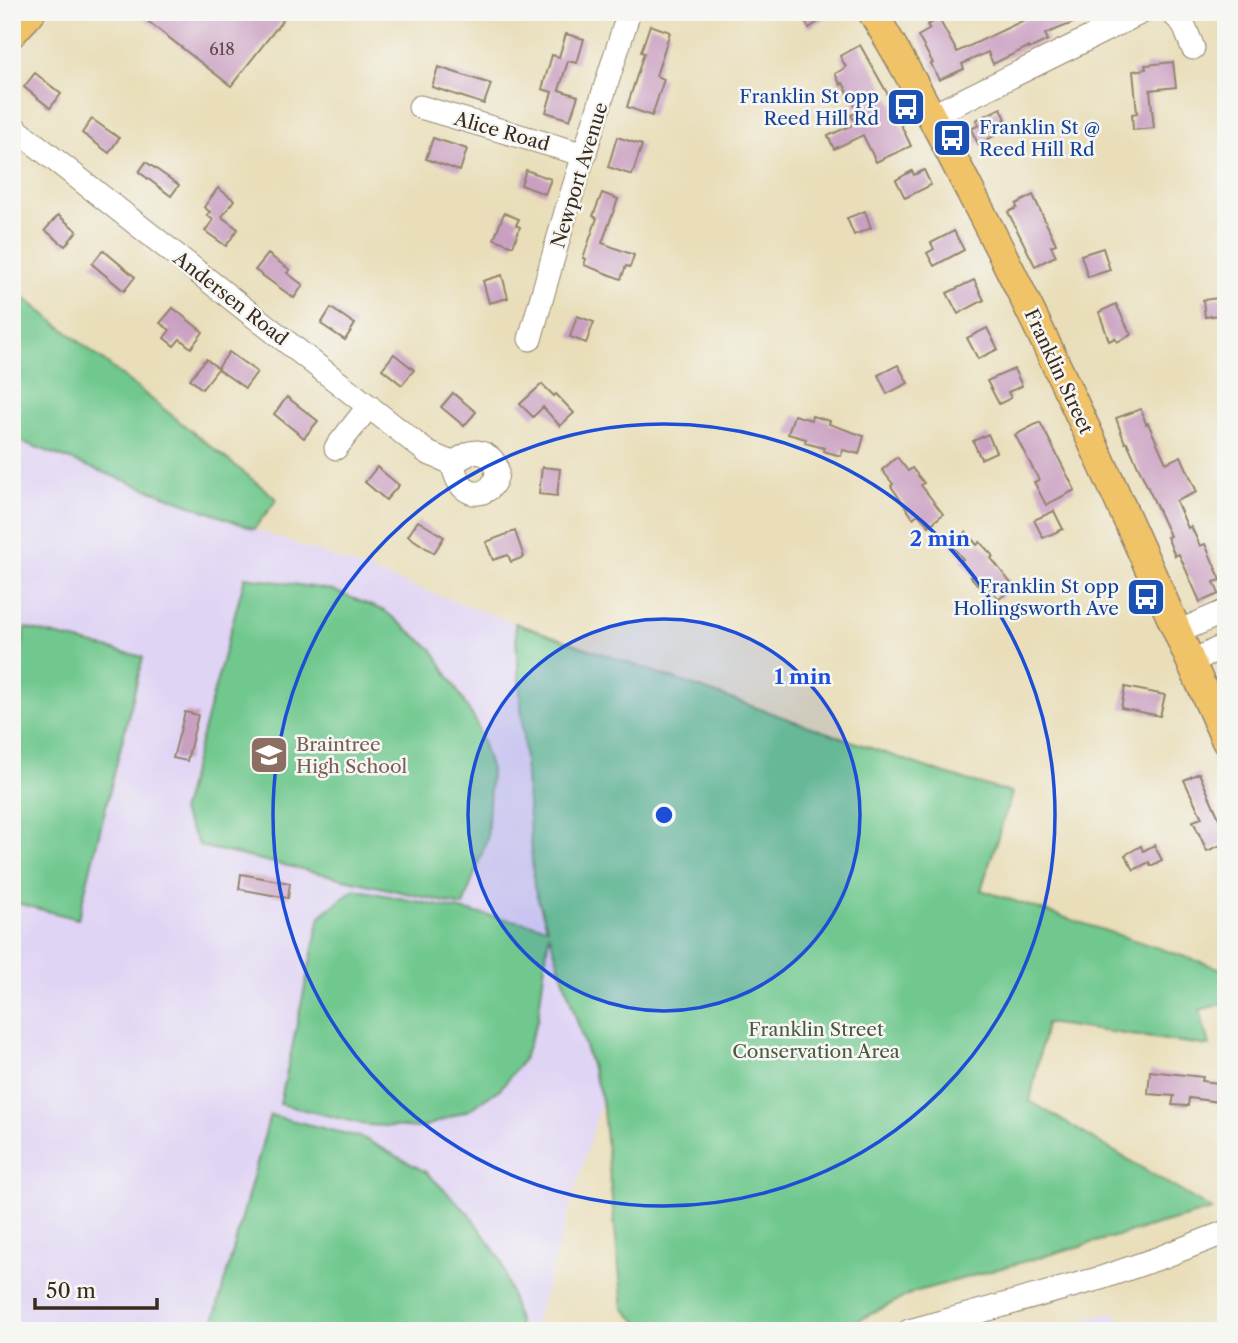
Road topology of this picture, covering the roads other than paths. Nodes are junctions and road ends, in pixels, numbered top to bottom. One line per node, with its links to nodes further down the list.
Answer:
1 (31, 12): 6 (main road)
2 (629, 12): 11 (street, Newport Avenue)
3 (872, 12): 9 (main road, Franklin Street)
4 (1142, 12): 9 (street)
5 (1171, 12): 7 (street)
6 (12, 33)
7 (1193, 48)
8 (420, 107): 11 (street, Alice Road)
9 (931, 116): 17 (main road, Franklin Street)
10 (12, 126): 13 (street, Andersen Road)
11 (585, 155): 12 (street, Newport Avenue)
12 (530, 339)
13 (369, 407): 14 (street); 15 (street, Andersen Road)
14 (336, 449)
15 (452, 463)
16 (1226, 611): 17 (street)
17 (1178, 632): 19 (main road, Franklin Street)
18 (1226, 645): 19 (street)
19 (1191, 662): 20 (main road, Franklin Street)
20 (1226, 741)
21 (1226, 1232): 22 (street)
22 (909, 1331)

